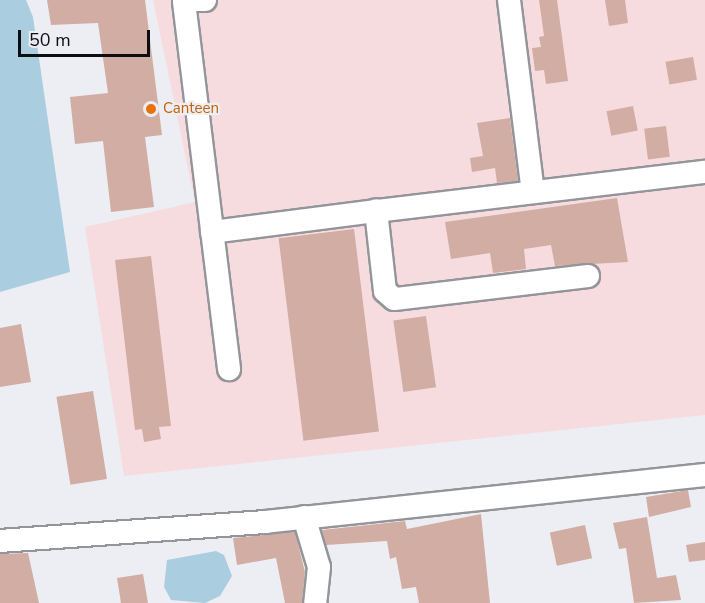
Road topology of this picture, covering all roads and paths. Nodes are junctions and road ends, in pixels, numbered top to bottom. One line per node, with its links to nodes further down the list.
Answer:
1 (509, 0): 4 (street)
2 (191, 1): 6 (street)
3 (705, 172): 4 (street)
4 (533, 192): 5 (street)
5 (376, 211): 6 (street); 7 (street)
6 (212, 232): 8 (street)
7 (588, 276)
8 (229, 369)
9 (705, 475): 10 (street)
10 (304, 518): 11 (street); 12 (street)
11 (0, 541)
12 (315, 603)

